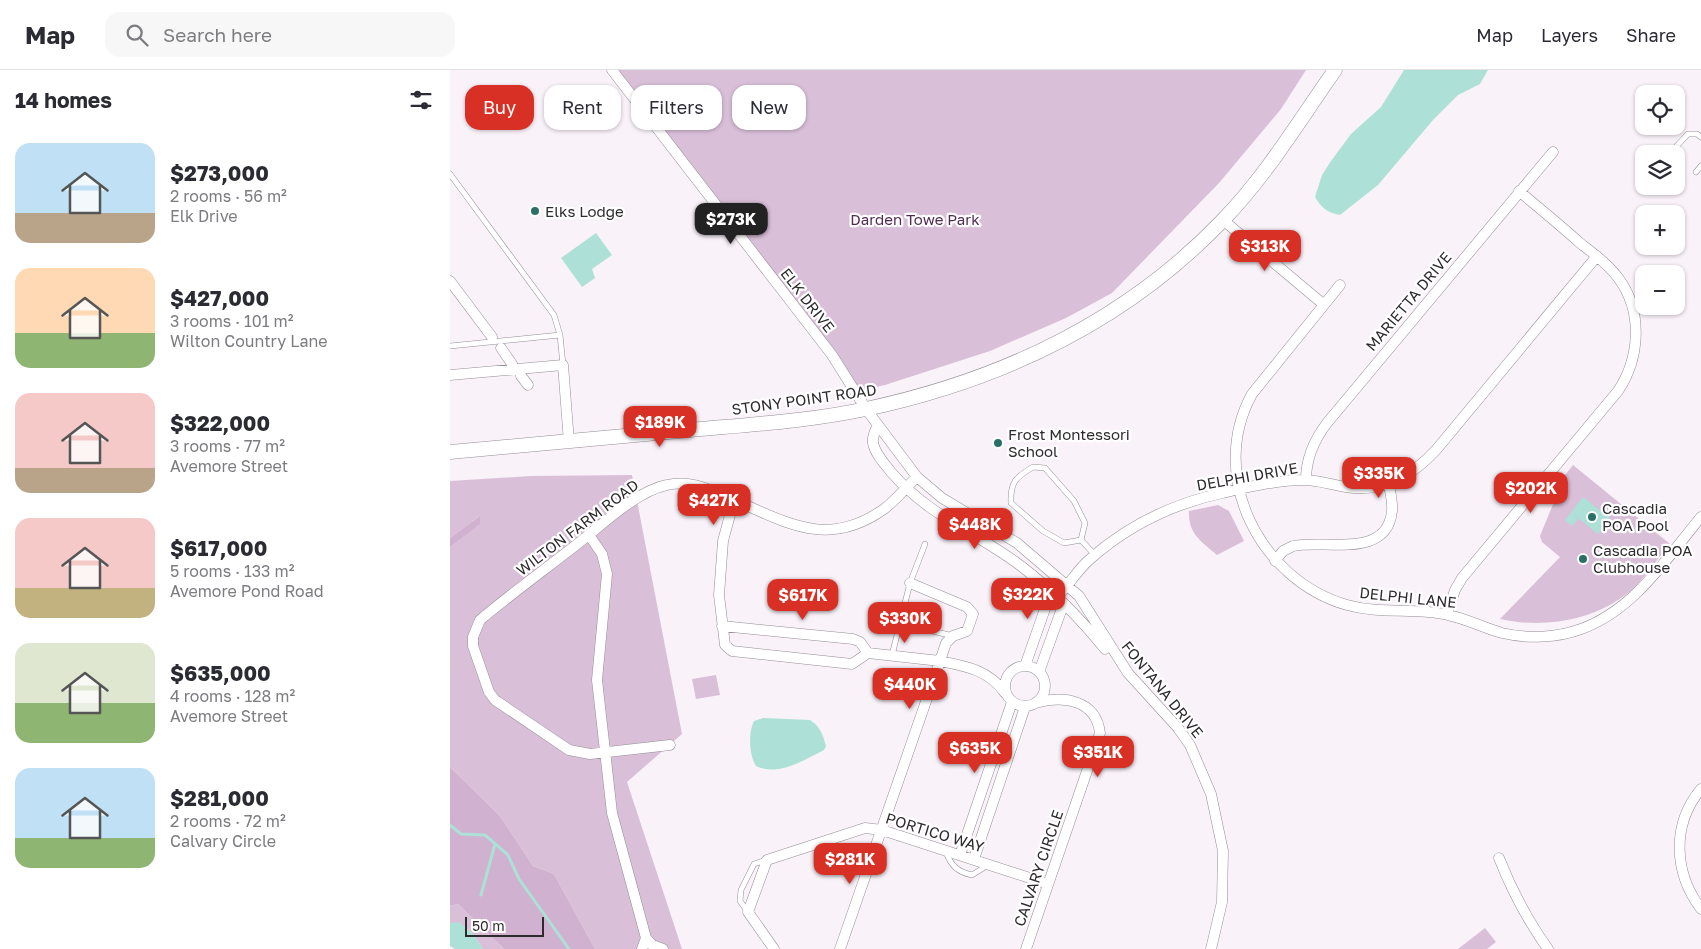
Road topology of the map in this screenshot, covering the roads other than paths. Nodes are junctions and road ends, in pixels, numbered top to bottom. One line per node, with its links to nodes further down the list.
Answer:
1 (612, 70): 24 (street, ELK DRIVE)
2 (1335, 70): 10 (main road, STONY POINT ROAD)
3 (1701, 137): 4 (lane)
4 (1678, 145)
5 (1554, 152): 9 (street, MARIETTA DRIVE)
6 (1701, 166): 7 (lane)
7 (1696, 172)
8 (450, 174): 15 (lane)
9 (1518, 191): 11 (street); 29 (street, MARIETTA DRIVE)
10 (1223, 220): 14 (street); 24 (main road, STONY POINT ROAD)
11 (1597, 256): 30 (street, DELPHI DRIVE); 43 (street)
12 (450, 281): 16 (street)
13 (1340, 284): 14 (street, DELPHI LANE)
14 (1323, 304): 32 (street, DELPHI LANE)
15 (560, 335): 17 (lane); 20 (lane)
16 (492, 337)
17 (450, 346)
18 (500, 348): 19 (street)
19 (512, 364)
20 (563, 365): 21 (street); 26 (street)
21 (450, 375)
22 (521, 376): 23 (street)
23 (528, 385)
24 (866, 409): 25 (street, ELK DRIVE); 26 (main road, STONY POINT ROAD)
25 (878, 426): 28 (street, FONTANA DRIVE); 31 (street)
26 (569, 442): 27 (main road, STONY POINT ROAD)
27 (450, 452)
28 (917, 477): 31 (street, WILTON FARM ROAD); 41 (street, FONTANA DRIVE)
29 (1306, 480): 30 (street, DELPHI DRIVE); 32 (street, DELPHI DRIVE)
30 (1389, 484): 39 (street)
31 (905, 488): 33 (street, WILTON FARM ROAD); 42 (street)
32 (1240, 490): 38 (street, DELPHI DRIVE); 39 (street, DELPHI LANE)
33 (734, 500): 35 (street, WILTON FARM ROAD); 45 (street)
34 (1701, 517): 43 (street, DELPHI LANE)
35 (589, 535): 60 (street); 60 (street, WILTON FARM ROAD)
36 (1081, 540): 36 (lane); 38 (lane)
37 (925, 544): 40 (lane)
38 (1095, 555): 41 (street, DELPHI DRIVE)
39 (1275, 561): 43 (street, DELPHI LANE)
40 (910, 583): 44 (lane); 46 (street)
41 (1067, 585): 42 (street, DELPHI DRIVE); 52 (street, FONTANA DRIVE)
42 (1057, 598): 50 (street, DELPHI DRIVE); 52 (street); 53 (street)
43 (1447, 614)
44 (900, 623): 46 (lane); 48 (lane)
45 (722, 626): 47 (street); 47 (street)
46 (954, 636): 49 (street)
47 (868, 652): 48 (street)
48 (892, 655): 49 (street)
49 (940, 661): 51 (street); 62 (street)
50 (1020, 667): 51 (street); 53 (street); 54 (street)
51 (984, 672): 54 (street)
52 (1128, 673): 76 (street, FONTANA DRIVE)
53 (1041, 675): 55 (street, CALVARY CIRCLE); 57 (street)
54 (1005, 693): 56 (street)
55 (1066, 700): 57 (street, CALVARY CIRCLE); 68 (street, CALVARY CIRCLE)
56 (1012, 702): 58 (street); 64 (street)
57 (1036, 703): 58 (street)
58 (1025, 707): 66 (street)
59 (670, 745): 60 (street, WILTON FARM ROAD)
60 (604, 753): 70 (street)
61 (1701, 789): 69 (street)
62 (882, 830): 63 (street, PORTICO WAY); 73 (street, PORTICO WAY); 74 (street)
63 (945, 849): 64 (street, PORTICO WAY); 67 (lane)
64 (960, 854): 66 (street, PORTICO WAY)
65 (1499, 858): 77 (street)
66 (974, 859): 67 (street, PORTICO WAY)
67 (989, 864): 68 (street, PORTICO WAY)
68 (1048, 884): 75 (street, CALVARY CIRCLE)
69 (1701, 909)
70 (646, 938): 71 (street); 72 (street)
71 (642, 949)
72 (663, 949)
73 (774, 949)
74 (840, 949)
75 (1026, 949)
76 (1211, 949)
77 (1548, 949)

